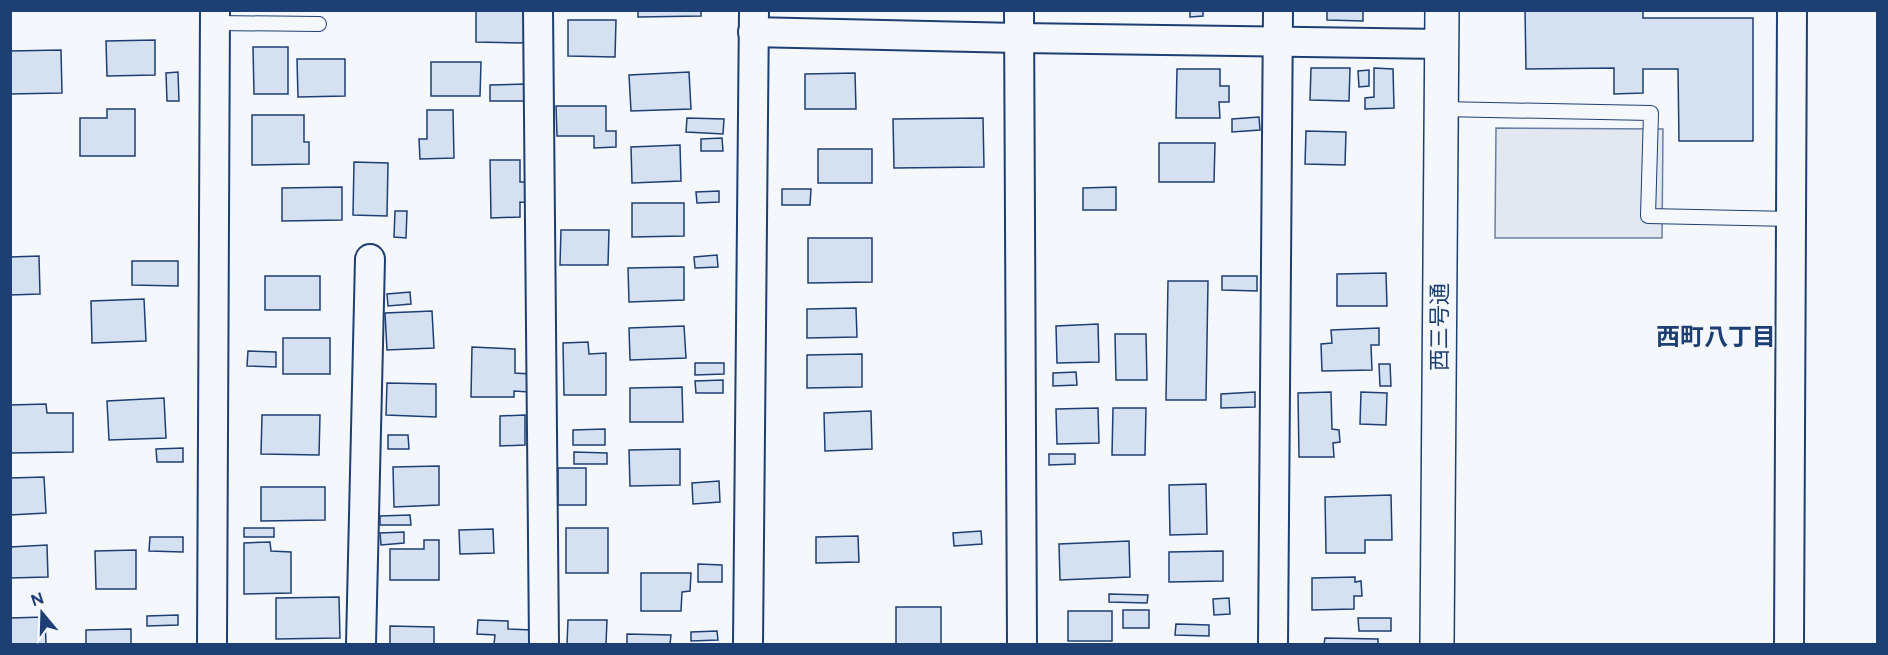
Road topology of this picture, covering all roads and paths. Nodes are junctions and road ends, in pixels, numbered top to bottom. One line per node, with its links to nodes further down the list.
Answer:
1 (538, 10): 17 (street)
2 (1019, 10): 9 (street)
3 (1278, 10): 10 (street)
4 (1442, 10): 11 (street, 西三号通)
5 (1792, 10): 13 (street)
6 (215, 17): 8 (lane); 15 (street)
7 (753, 21): 9 (street); 18 (street)
8 (319, 24)
9 (1019, 38): 10 (street); 19 (street)
10 (1278, 42): 11 (street); 20 (street)
11 (1442, 44): 12 (street, 西三号通)
12 (1440, 109): 13 (lane); 21 (street, 西三号通)
13 (1791, 219): 22 (street)
14 (370, 259): 16 (street)
15 (212, 645)
16 (361, 645)
17 (544, 645)
18 (748, 645)
19 (1022, 645)
20 (1273, 645)
21 (1437, 645)
22 (1790, 645)

